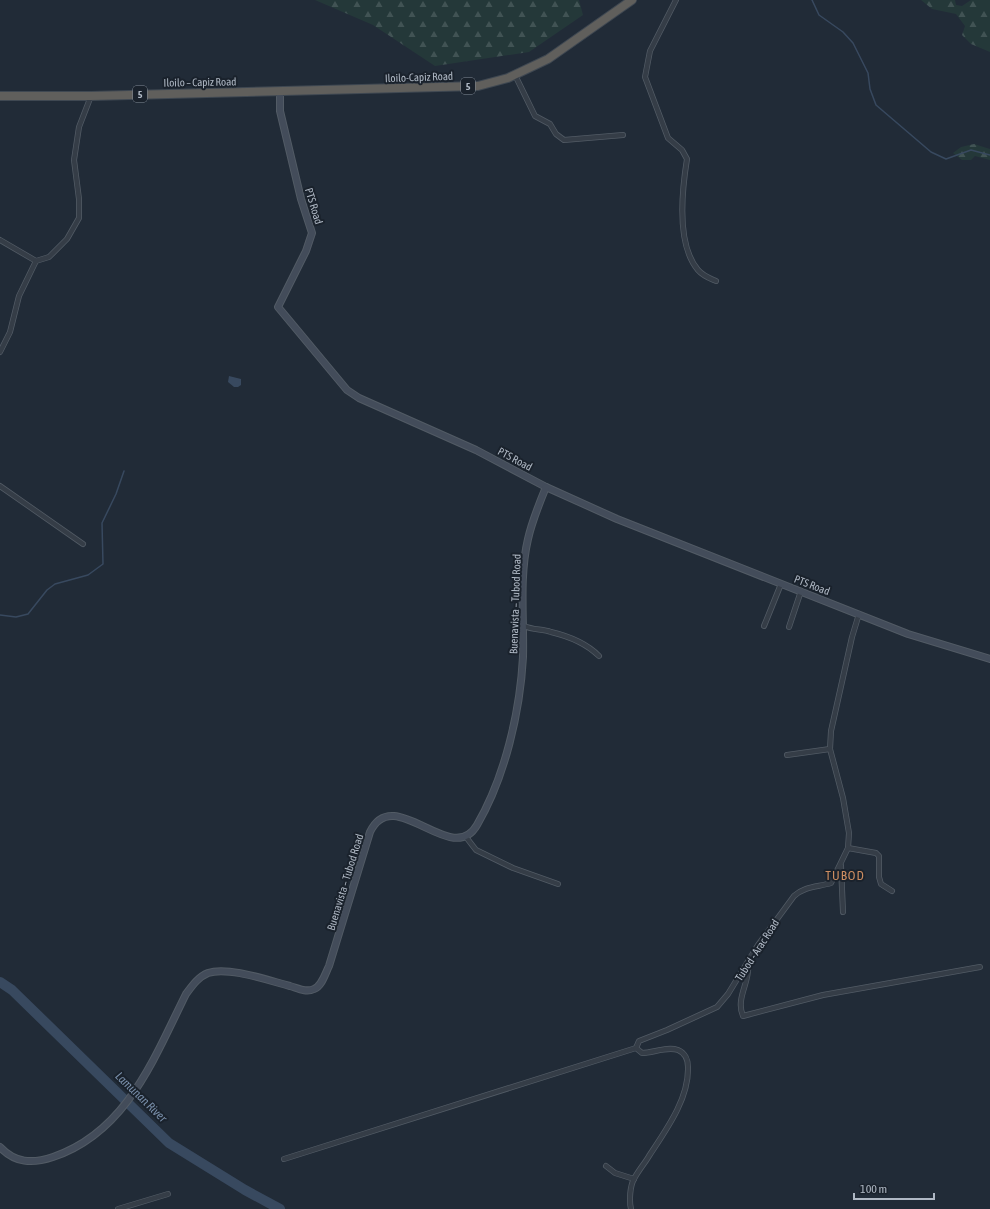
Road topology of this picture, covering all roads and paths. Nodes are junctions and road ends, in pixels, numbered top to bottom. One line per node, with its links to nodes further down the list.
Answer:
1 (632, 0): 3 (highway, Iloilo-Capiz Road / 5)
2 (676, 0): 10 (street)
3 (515, 75): 4 (highway, Iloilo-Capiz Road / 5); 7 (street)
4 (280, 91): 6 (highway, Iloilo – Capiz Road / 5); 13 (main road, PTS Road)
5 (0, 96): 6 (highway, Iloilo – Capiz Road / 5)
6 (92, 96): 9 (street)
7 (623, 135)
8 (0, 240): 9 (street)
9 (36, 262): 11 (street)
10 (716, 281)
11 (0, 352)
12 (0, 486): 14 (street)
13 (546, 487): 15 (main road, PTS Road); 18 (main road, Buenavista – Tubod Road)
14 (83, 544)
15 (781, 584): 16 (main road, PTS Road); 19 (street)
16 (801, 591): 17 (main road, PTS Road); 20 (street)
17 (859, 614): 22 (main road, PTS Road); 23 (street, Tubod - Arac Road)
18 (524, 626): 21 (street); 25 (main road, Buenavista – Tubod Road)
19 (764, 626)
20 (788, 627)
21 (599, 656)
22 (990, 659)
23 (830, 749): 24 (street); 26 (street, Tubod - Arac Road)
24 (787, 755)
25 (466, 837): 28 (street); 34 (main road, Buenavista – Tubod Road)
26 (848, 848): 27 (street, Tubod - Arac Road); 29 (street)
27 (841, 865): 30 (street); 31 (street, Tubod - Arac Road)
28 (558, 884)
29 (892, 891)
30 (843, 912)
31 (748, 962): 32 (street); 33 (street, Tubod - Arac Road)
32 (980, 967)
33 (636, 1048): 35 (street); 37 (street)
34 (0, 1147)
35 (284, 1159)
36 (606, 1166): 37 (street)
37 (634, 1179): 40 (street)
38 (168, 1194): 39 (street)
39 (118, 1209)
40 (631, 1209)

